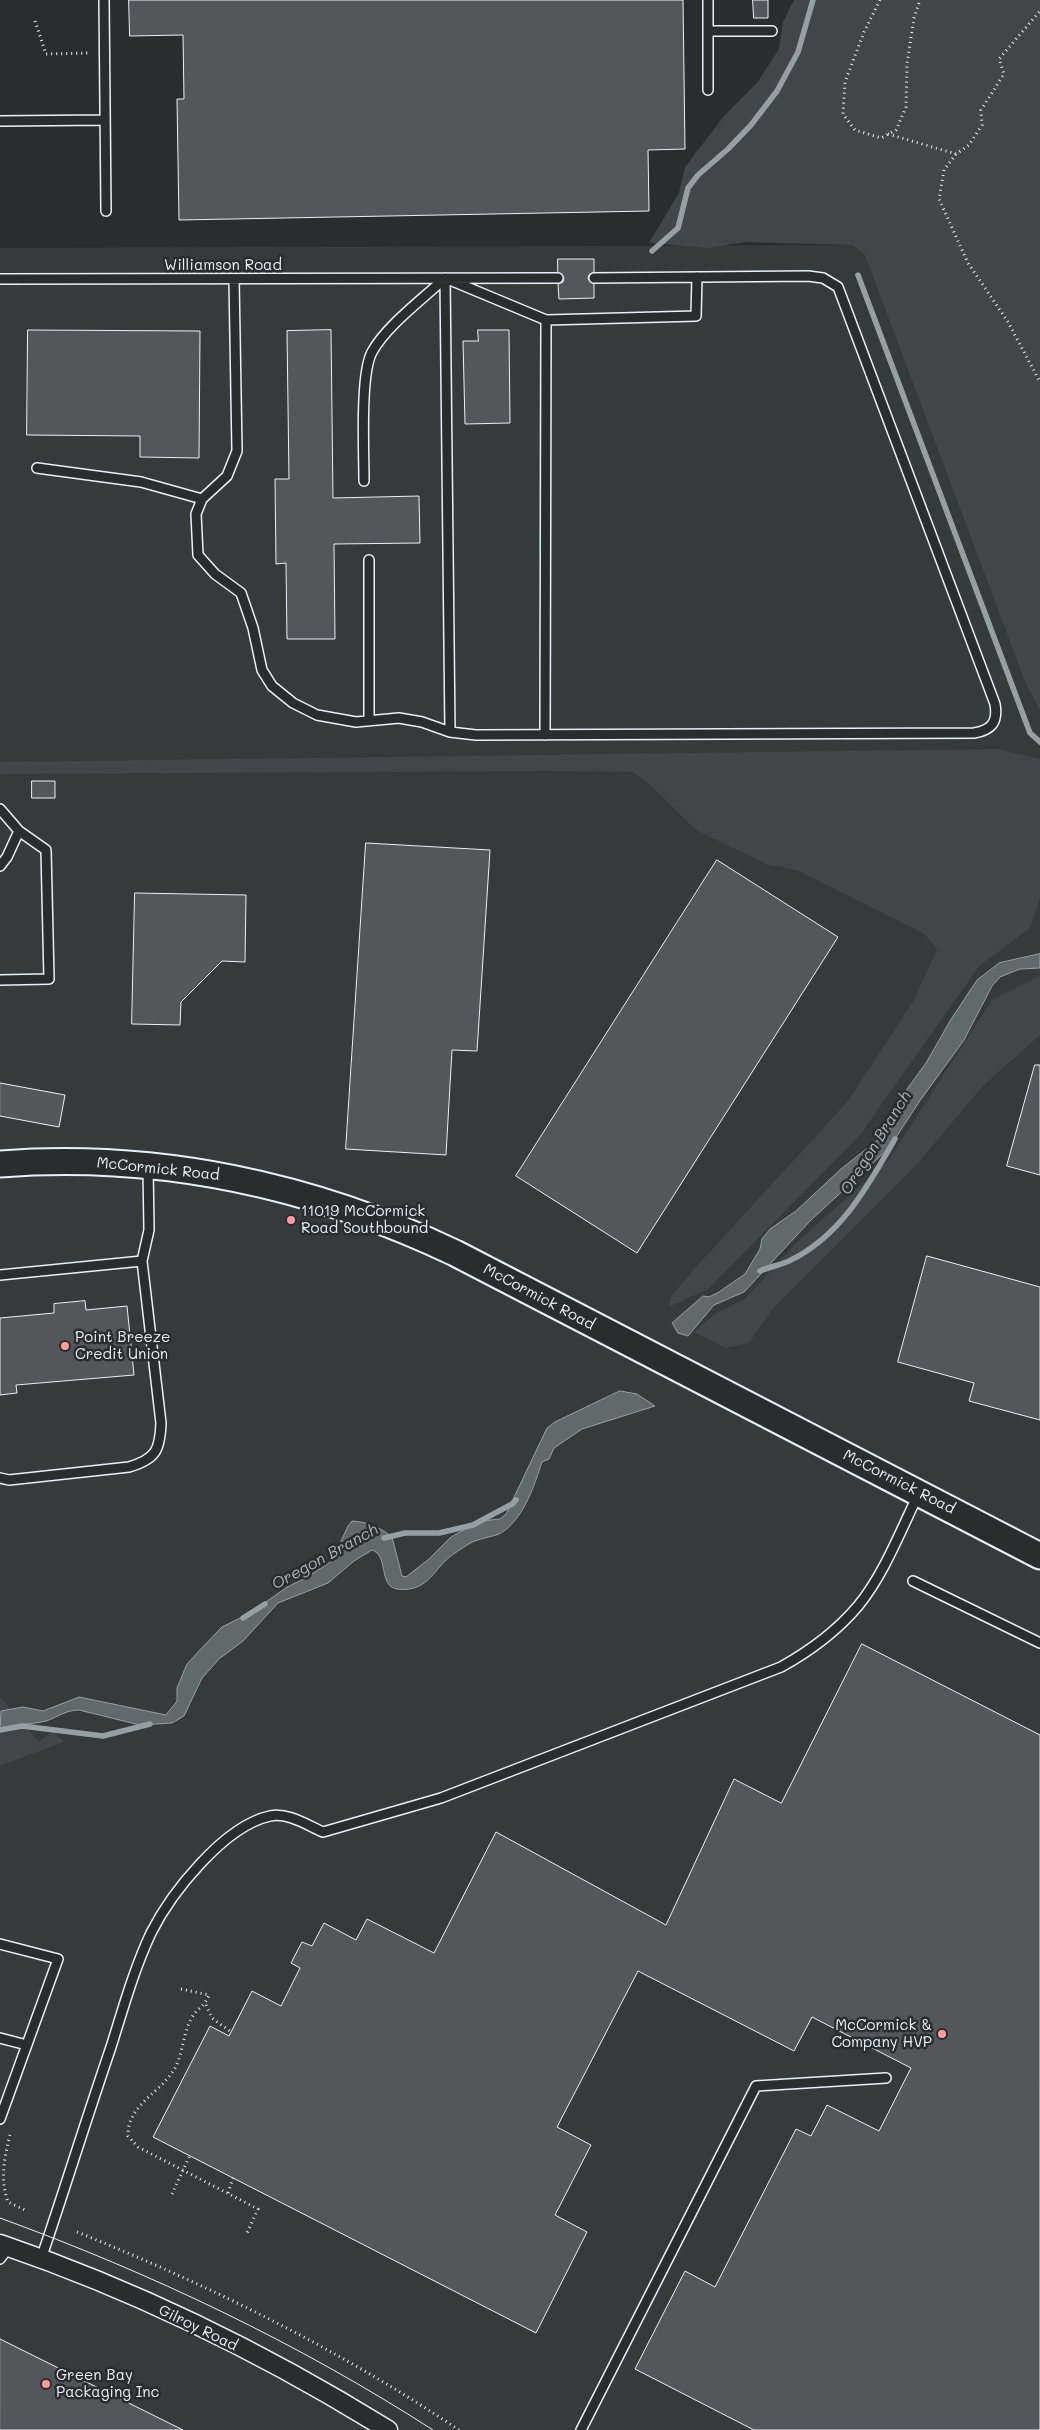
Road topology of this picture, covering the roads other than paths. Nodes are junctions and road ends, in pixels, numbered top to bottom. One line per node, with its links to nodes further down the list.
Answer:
1 (104, 0): 6 (lane)
2 (708, 0): 3 (lane)
3 (708, 31): 4 (lane); 5 (lane)
4 (772, 31)
5 (708, 90)
6 (104, 120): 7 (lane); 8 (lane)
7 (0, 121)
8 (106, 212)
9 (697, 277): 13 (lane); 15 (lane); 22 (lane)
10 (234, 278): 11 (lane, Williamson Road); 14 (lane, Williamson Road); 18 (lane)
11 (445, 278): 12 (lane, Williamson Road); 15 (lane); 17 (lane); 21 (lane)
12 (558, 278)
13 (594, 278)
14 (0, 279)
15 (546, 320): 22 (lane)
16 (37, 468): 18 (lane)
17 (364, 481)
18 (202, 499): 20 (lane)
19 (369, 560): 20 (lane)
20 (369, 721): 21 (lane)
21 (450, 732): 22 (lane)
22 (545, 735)
23 (0, 809): 24 (lane)
24 (19, 831): 25 (lane); 26 (lane)
25 (0, 866)
26 (0, 980)
27 (0, 1164): 28 (main road, McCormick Road)
28 (148, 1165): 29 (lane); 32 (main road, McCormick Road)
29 (142, 1261): 30 (lane); 31 (lane)
30 (0, 1275)
31 (0, 1478)
32 (919, 1493): 33 (main road, McCormick Road); 43 (lane)
33 (1040, 1556)
34 (913, 1581): 35 (lane)
35 (1040, 1643)
36 (0, 1944): 38 (lane)
37 (0, 2038): 38 (lane)
38 (27, 2045): 40 (lane)
39 (886, 2078): 44 (lane)
40 (2, 2104): 41 (lane)
41 (0, 2119)
42 (3, 2250): 43 (street, Gilroy Road)
43 (41, 2259): 45 (street, Gilroy Road)
44 (582, 2429)
45 (388, 2430)

